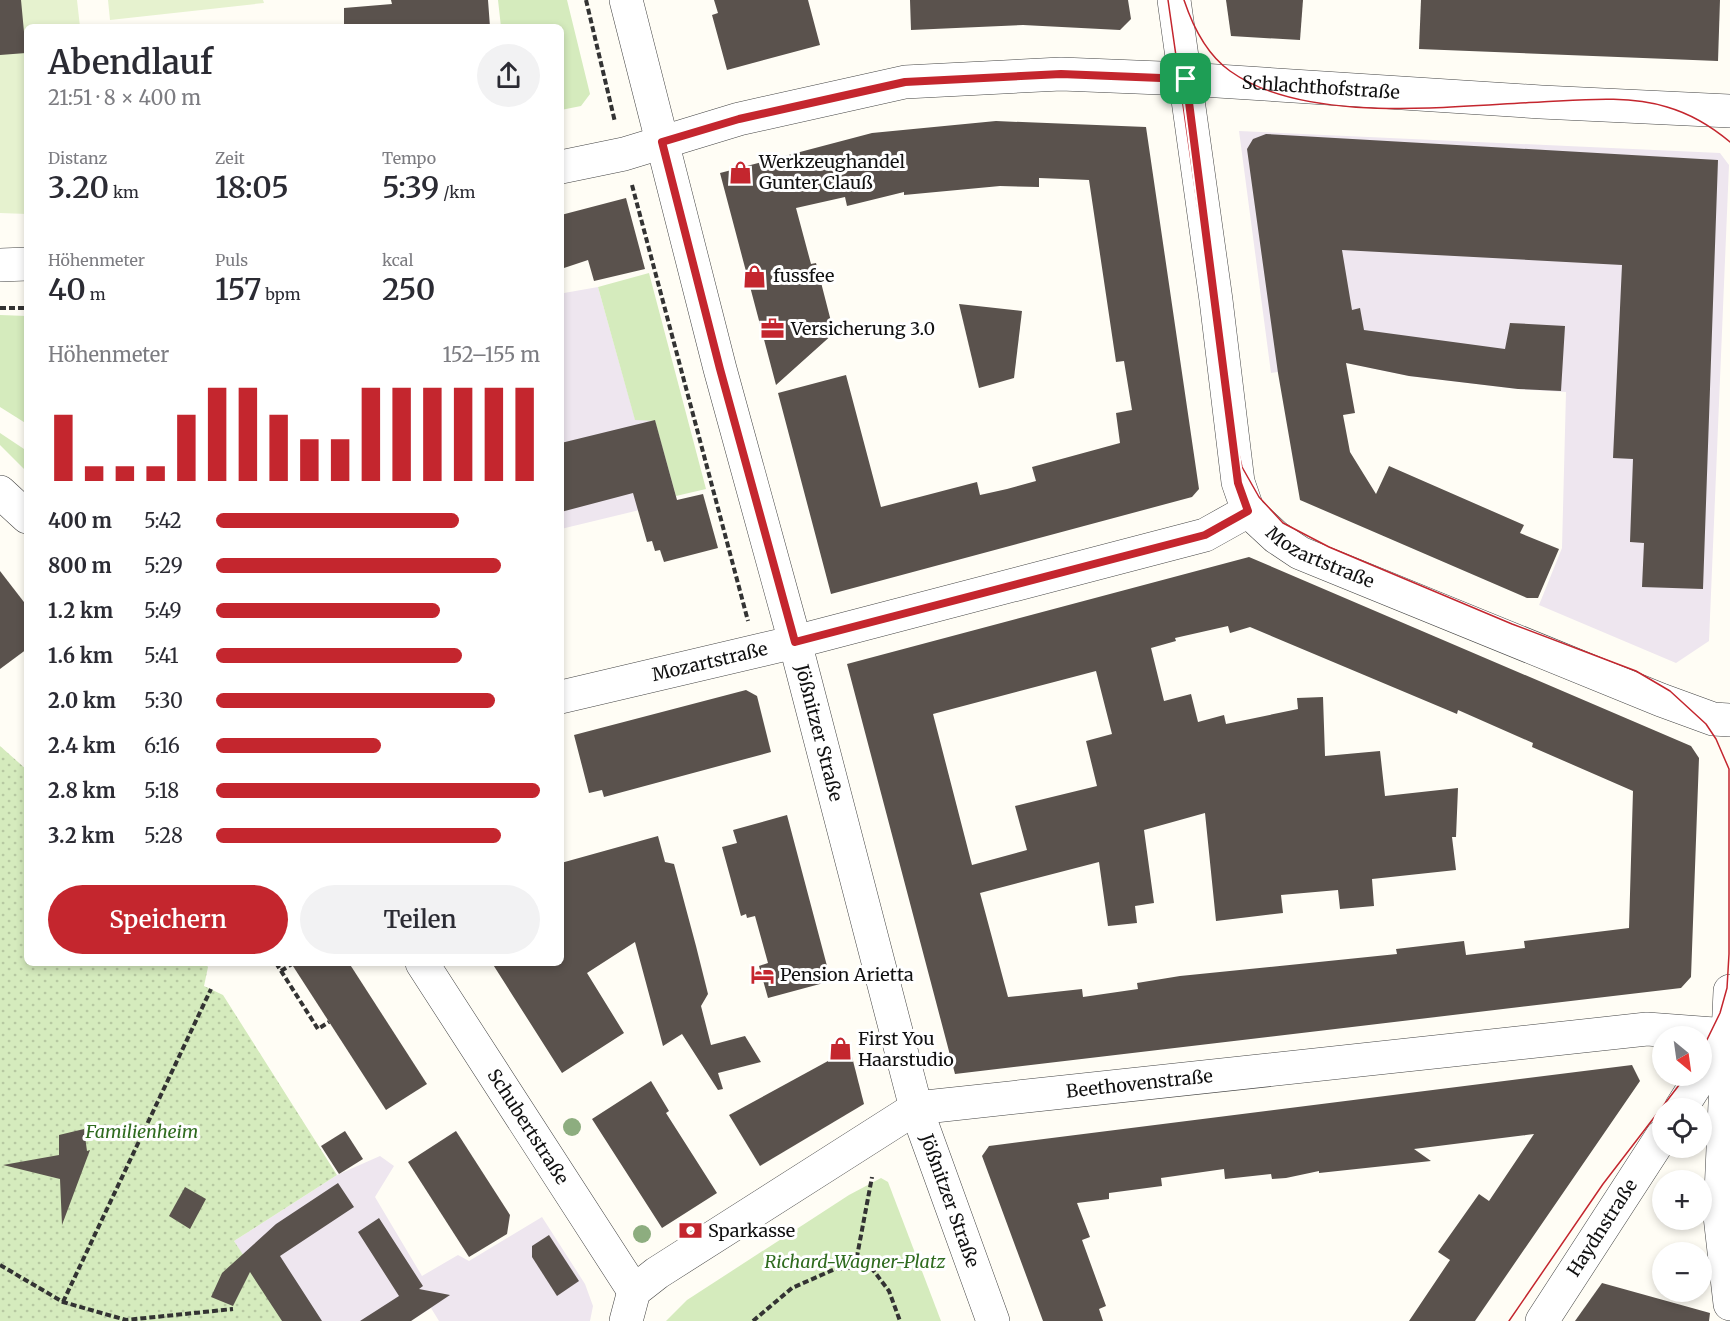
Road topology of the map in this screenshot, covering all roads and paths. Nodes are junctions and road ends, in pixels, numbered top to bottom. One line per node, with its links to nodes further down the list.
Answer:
1 (586, 0): 6 (path)
2 (626, 0): 7 (street, Jößnitzer Straße)
3 (1174, 0): 4 (street)
4 (1186, 79): 5 (street, Schlachthofstraße); 7 (street, Schlachthofstraße); 15 (street)
5 (1730, 111)
6 (616, 124)
7 (662, 142): 8 (street, Schlachthofstraße); 17 (street, Jößnitzer Straße)
8 (564, 166)
9 (632, 183): 18 (path)
10 (24, 264): 11 (street)
11 (0, 265)
12 (0, 308): 13 (path)
13 (24, 308)
14 (0, 492): 16 (street)
15 (1248, 511): 17 (street, Mozartstraße); 20 (street, Mozartstraße)
16 (24, 513)
17 (795, 642): 18 (street, Mozartstraße); 30 (street, Jößnitzer Straße)
18 (756, 651): 19 (street, Mozartstraße)
19 (564, 696)
20 (1730, 720)
21 (278, 966): 24 (path)
22 (289, 966): 24 (path)
23 (424, 966): 37 (street, Schubertstraße)
24 (281, 971): 27 (path)
25 (211, 989): 35 (path)
26 (1730, 991): 28 (street)
27 (329, 1022)
28 (1728, 1035): 29 (street); 30 (street, Beethovenstraße); 36 (street)
29 (1687, 1098)
30 (916, 1108): 31 (street, Beethovenstraße); 41 (street, Jößnitzer Straße)
31 (881, 1132): 34 (path); 37 (street, Beethovenstraße)
32 (1652, 1151): 42 (street, Haydnstraße)
33 (0, 1265): 35 (path)
34 (855, 1268): 39 (path); 40 (path)
35 (63, 1302): 38 (path)
36 (1730, 1304)
37 (630, 1306)
38 (233, 1309)
39 (753, 1321)
40 (900, 1321)
41 (993, 1321)
42 (1542, 1321)

